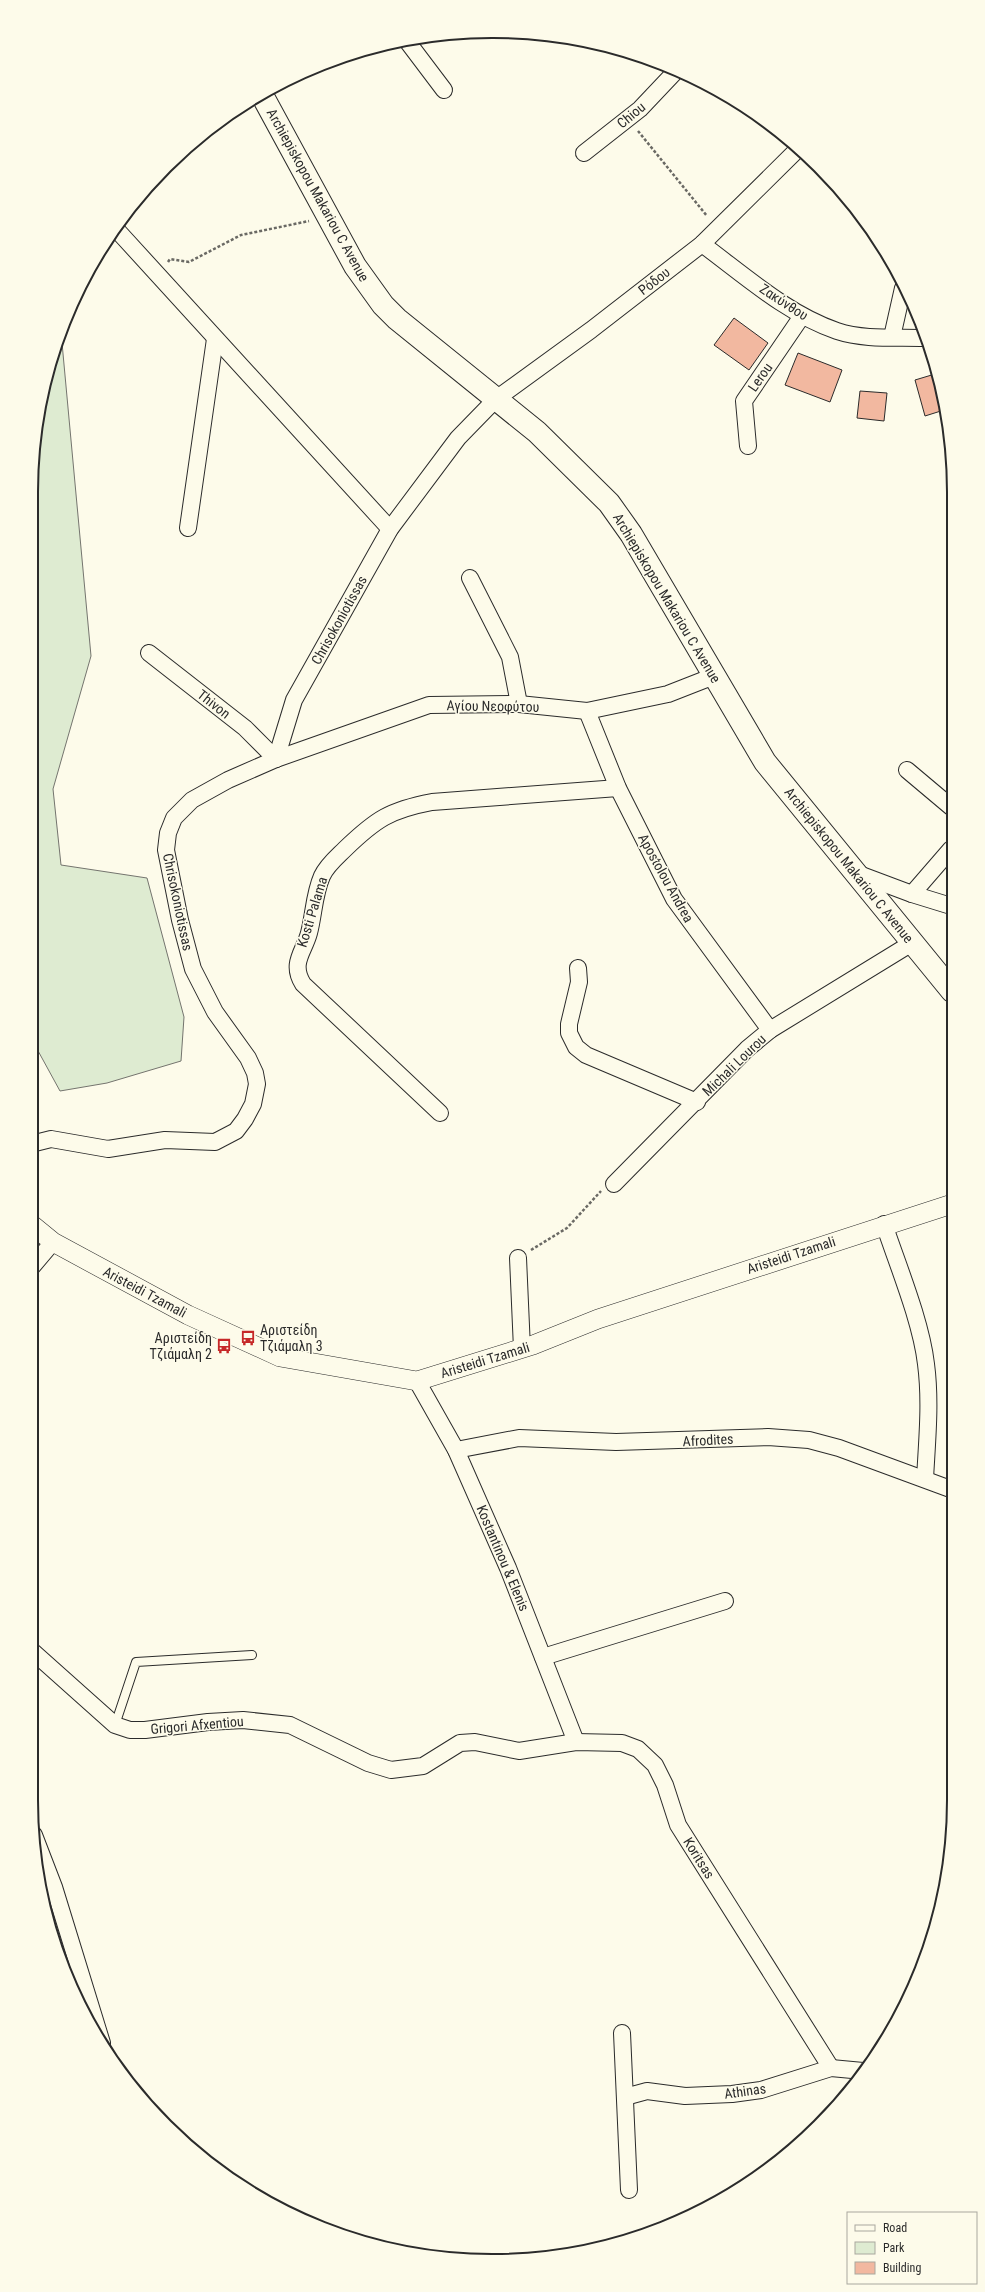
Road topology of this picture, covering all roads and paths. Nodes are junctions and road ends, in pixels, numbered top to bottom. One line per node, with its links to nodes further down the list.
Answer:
1 (411, 46): 3 (street)
2 (672, 75): 5 (street, Chiou)
3 (444, 90)
4 (264, 99): 8 (main road, Archiepiskopou Makariou C Avenue)
5 (628, 118): 6 (street, Chiou); 9 (path)
6 (584, 153)
7 (794, 153): 9 (street, Ρόδου)
8 (329, 217): 12 (path); 18 (main road, Archiepiskopou Makariou C Avenue)
9 (718, 229): 11 (street, Ρόδου)
10 (120, 233): 12 (street)
11 (702, 244): 14 (street, Ζακύνθου); 18 (street, Ρόδου)
12 (158, 275): 17 (street)
13 (902, 295): 15 (street)
14 (802, 316): 15 (street, Ζακύνθου); 19 (street, Lerou)
15 (892, 337): 16 (street, Ζακύνθου)
16 (920, 338)
17 (215, 339): 20 (street); 21 (street)
18 (496, 399): 21 (street, Chrisokoniotissas); 24 (main road, Archiepiskopou Makariou C Avenue)
19 (748, 446)
20 (188, 528)
21 (390, 529): 27 (street, Chrisokoniotissas)
22 (470, 578): 25 (street)
23 (149, 653): 27 (street, Thivon)
24 (714, 676): 26 (street, Αγίου Νεοφύτου); 32 (main road, Archiepiskopou Makariou C Avenue)
25 (519, 704): 26 (street, Αγίου Νεοφύτου); 27 (street, Αγίου Νεοφύτου)
26 (587, 711): 29 (street, Apostolou Andrea)
27 (276, 759): 41 (street, Chrisokoniotissas)
28 (908, 770): 30 (street)
29 (618, 788): 38 (street, Apostolou Andrea); 40 (street, Kosti Palama)
30 (947, 803)
31 (947, 854): 33 (street)
32 (853, 871): 33 (street); 35 (main road, Archiepiskopou Makariou C Avenue)
33 (912, 894): 34 (street)
34 (947, 905)
35 (912, 943): 37 (main road, Archiepiskopou Makariou C Avenue); 38 (street, Michali Lourou)
36 (578, 968): 39 (street)
37 (947, 985)
38 (770, 1030): 39 (street, Michali Lourou)
39 (696, 1102): 42 (street, Michali Lourou)
40 (440, 1113)
41 (38, 1142)
42 (614, 1184): 47 (path)
43 (947, 1205): 44 (street, Aristeidi Tzamali)
44 (884, 1224): 49 (street, Aristeidi Tzamali); 52 (street)
45 (38, 1230): 46 (street, Aristeidi Tzamali)
46 (53, 1242): 48 (street); 50 (street, Aristeidi Tzamali)
47 (518, 1258): 49 (street)
48 (38, 1260)
49 (522, 1349): 50 (street, Aristeidi Tzamali)
50 (417, 1381): 51 (street, Kostantinou & Elenis)
51 (456, 1450): 52 (street, Afrodites); 57 (street, Kostantinou & Elenis)
52 (925, 1479): 53 (street, Afrodites)
53 (947, 1488)
54 (724, 1601): 57 (street)
55 (252, 1655): 58 (lane)
56 (38, 1656): 58 (street, Grigori Afxentiou)
57 (543, 1657): 59 (street, Kostantinou & Elenis)
58 (115, 1725): 60 (street, Grigori Afxentiou)
59 (576, 1742): 60 (street, Koritsas); 64 (street, Koritsas)
60 (519, 1752)
61 (48, 1891): 62 (street)
62 (91, 2012)
63 (622, 2033): 66 (street)
64 (831, 2068): 65 (street, Athinas); 66 (street, Athinas)
65 (857, 2070)
66 (625, 2097): 67 (street)
67 (629, 2190)

